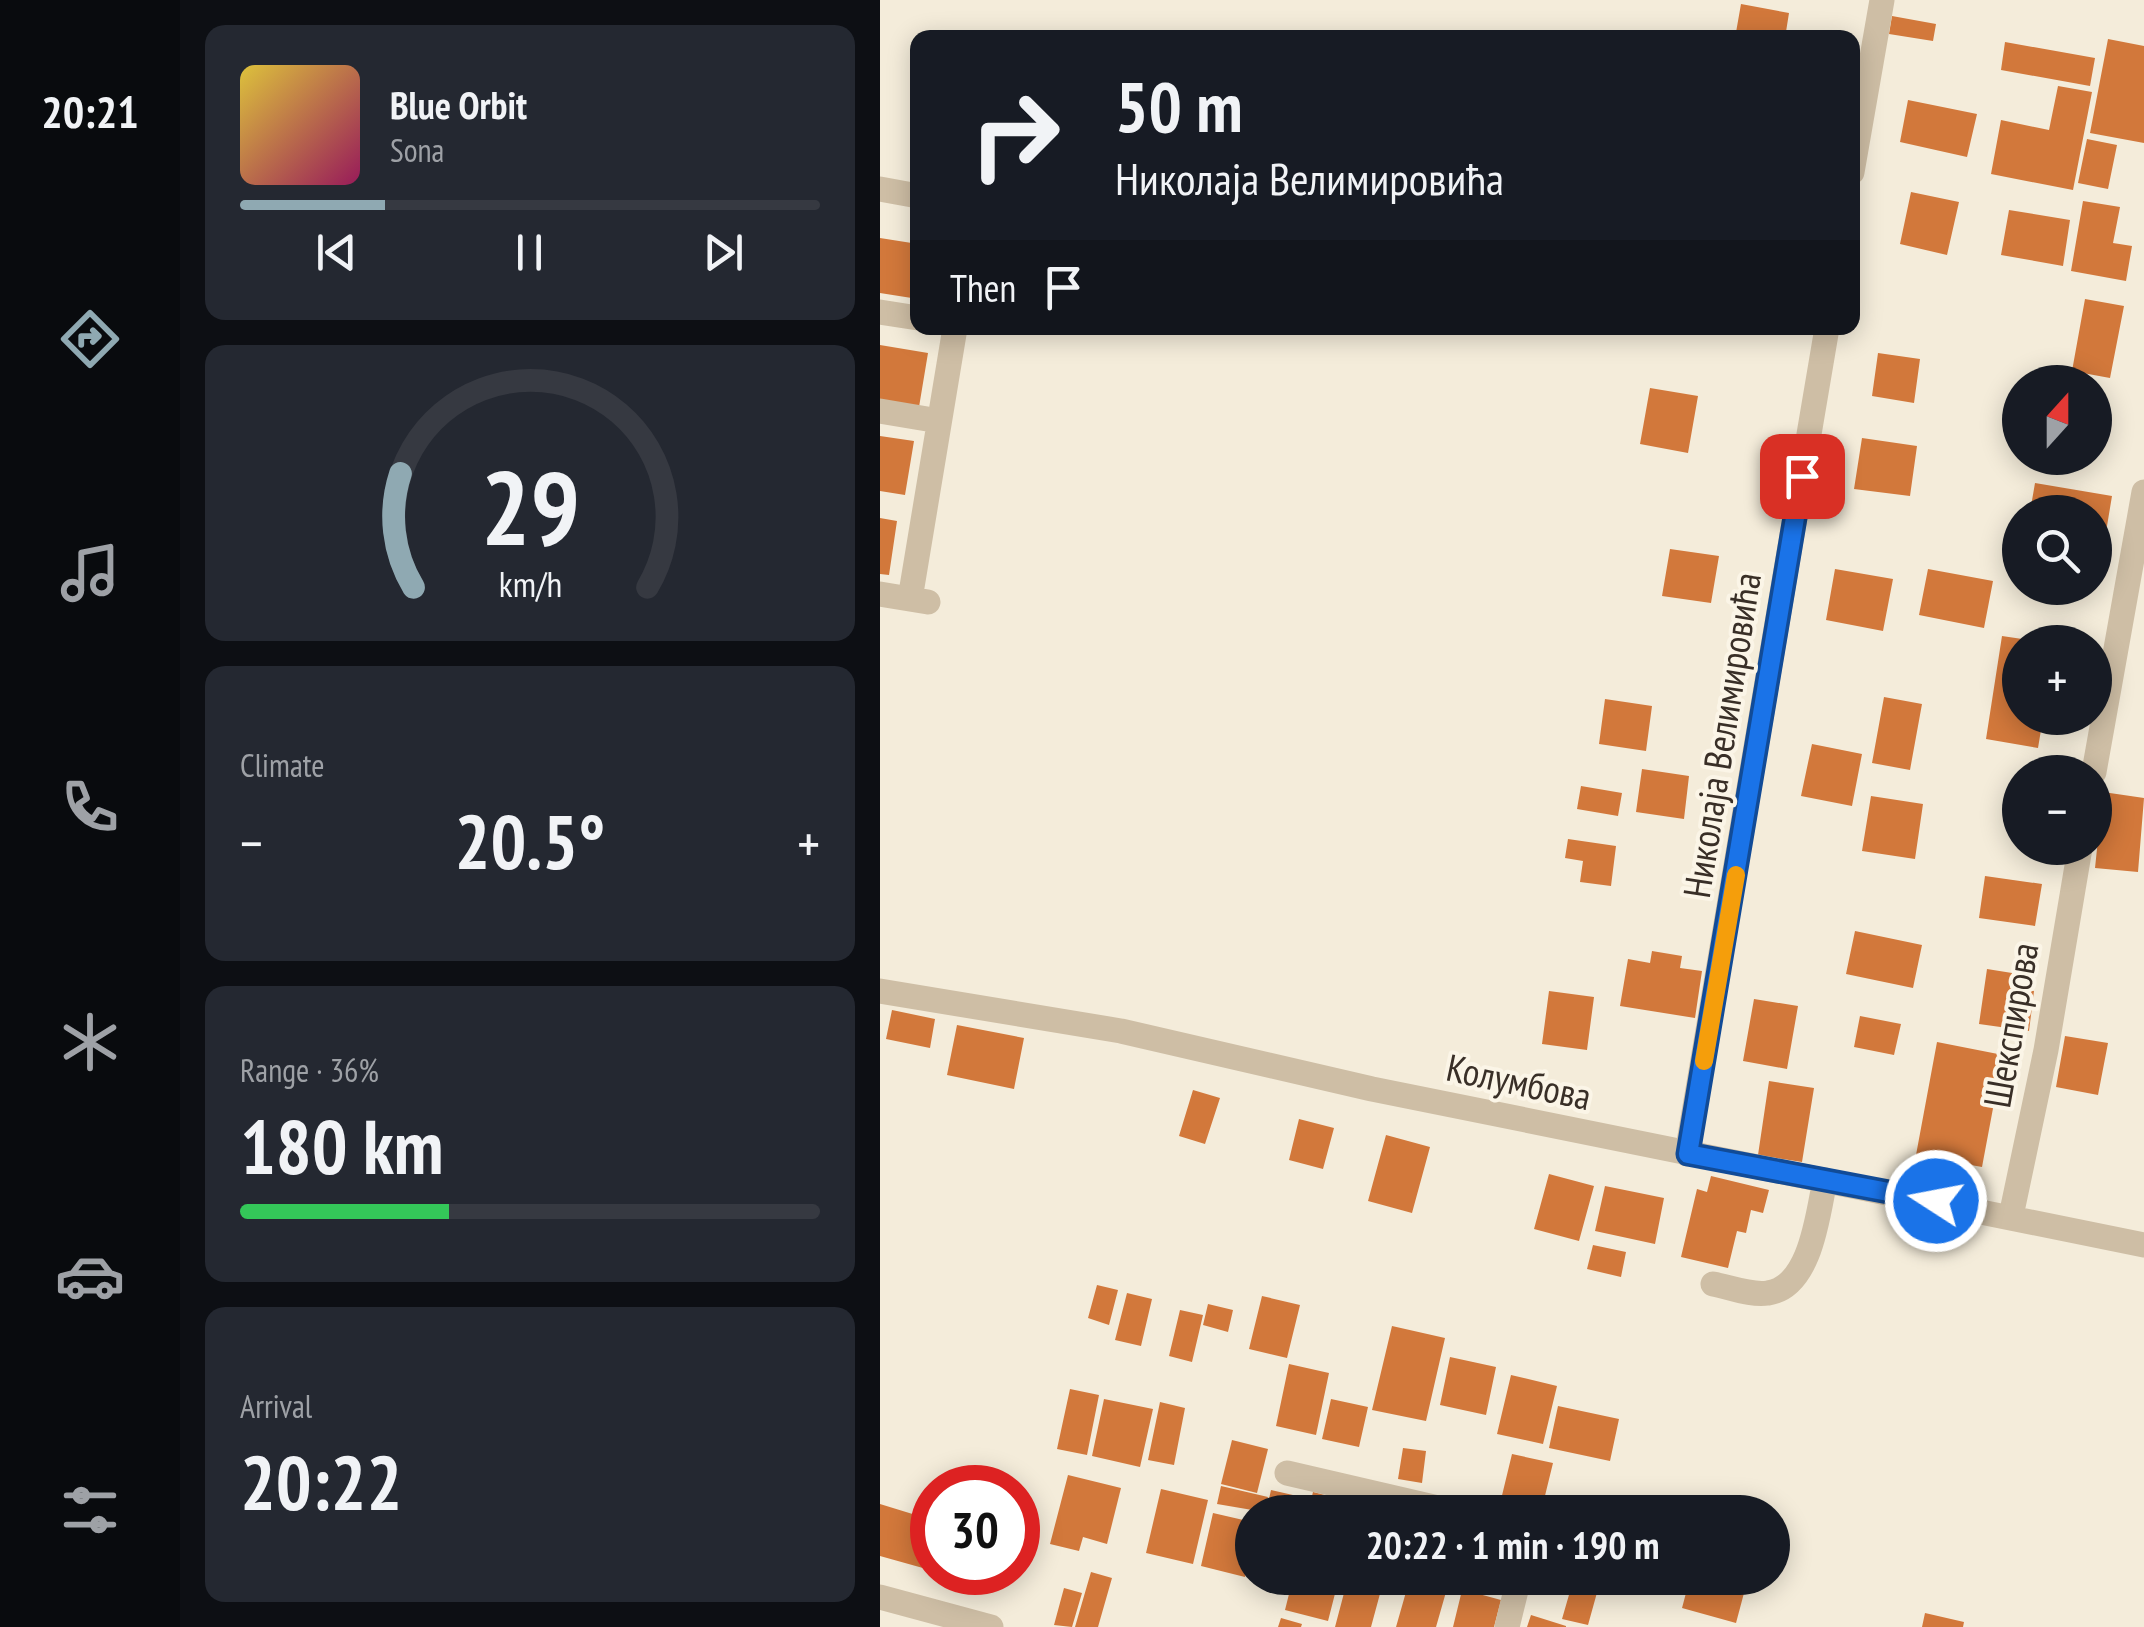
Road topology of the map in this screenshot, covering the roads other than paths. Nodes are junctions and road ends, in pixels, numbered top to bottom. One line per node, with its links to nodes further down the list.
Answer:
1 (1882, 0): 2 (street)
2 (1860, 126)
3 (880, 188): 4 (street)
4 (910, 194)
5 (880, 312): 6 (street)
6 (910, 317)
7 (954, 335): 10 (street)
8 (1825, 335): 16 (street, Николаја Велимировића)
9 (880, 410): 10 (street)
10 (940, 420): 12 (street)
11 (2144, 492): 13 (street)
12 (880, 594)
13 (2097, 755)
14 (2077, 865): 18 (street, Шекспирова)
15 (880, 990): 16 (street, Колумбова)
16 (1688, 1154): 17 (street, Колумбова)
17 (1825, 1180): 18 (street, Колумбова); 20 (street)
18 (2011, 1216): 19 (street, Колумбова)
19 (2144, 1244)
20 (1714, 1284)
21 (1287, 1474): 22 (street)
22 (1380, 1495)
23 (1515, 1595): 26 (street)
24 (883, 1606): 25 (street)
25 (991, 1627)
26 (1507, 1627)

